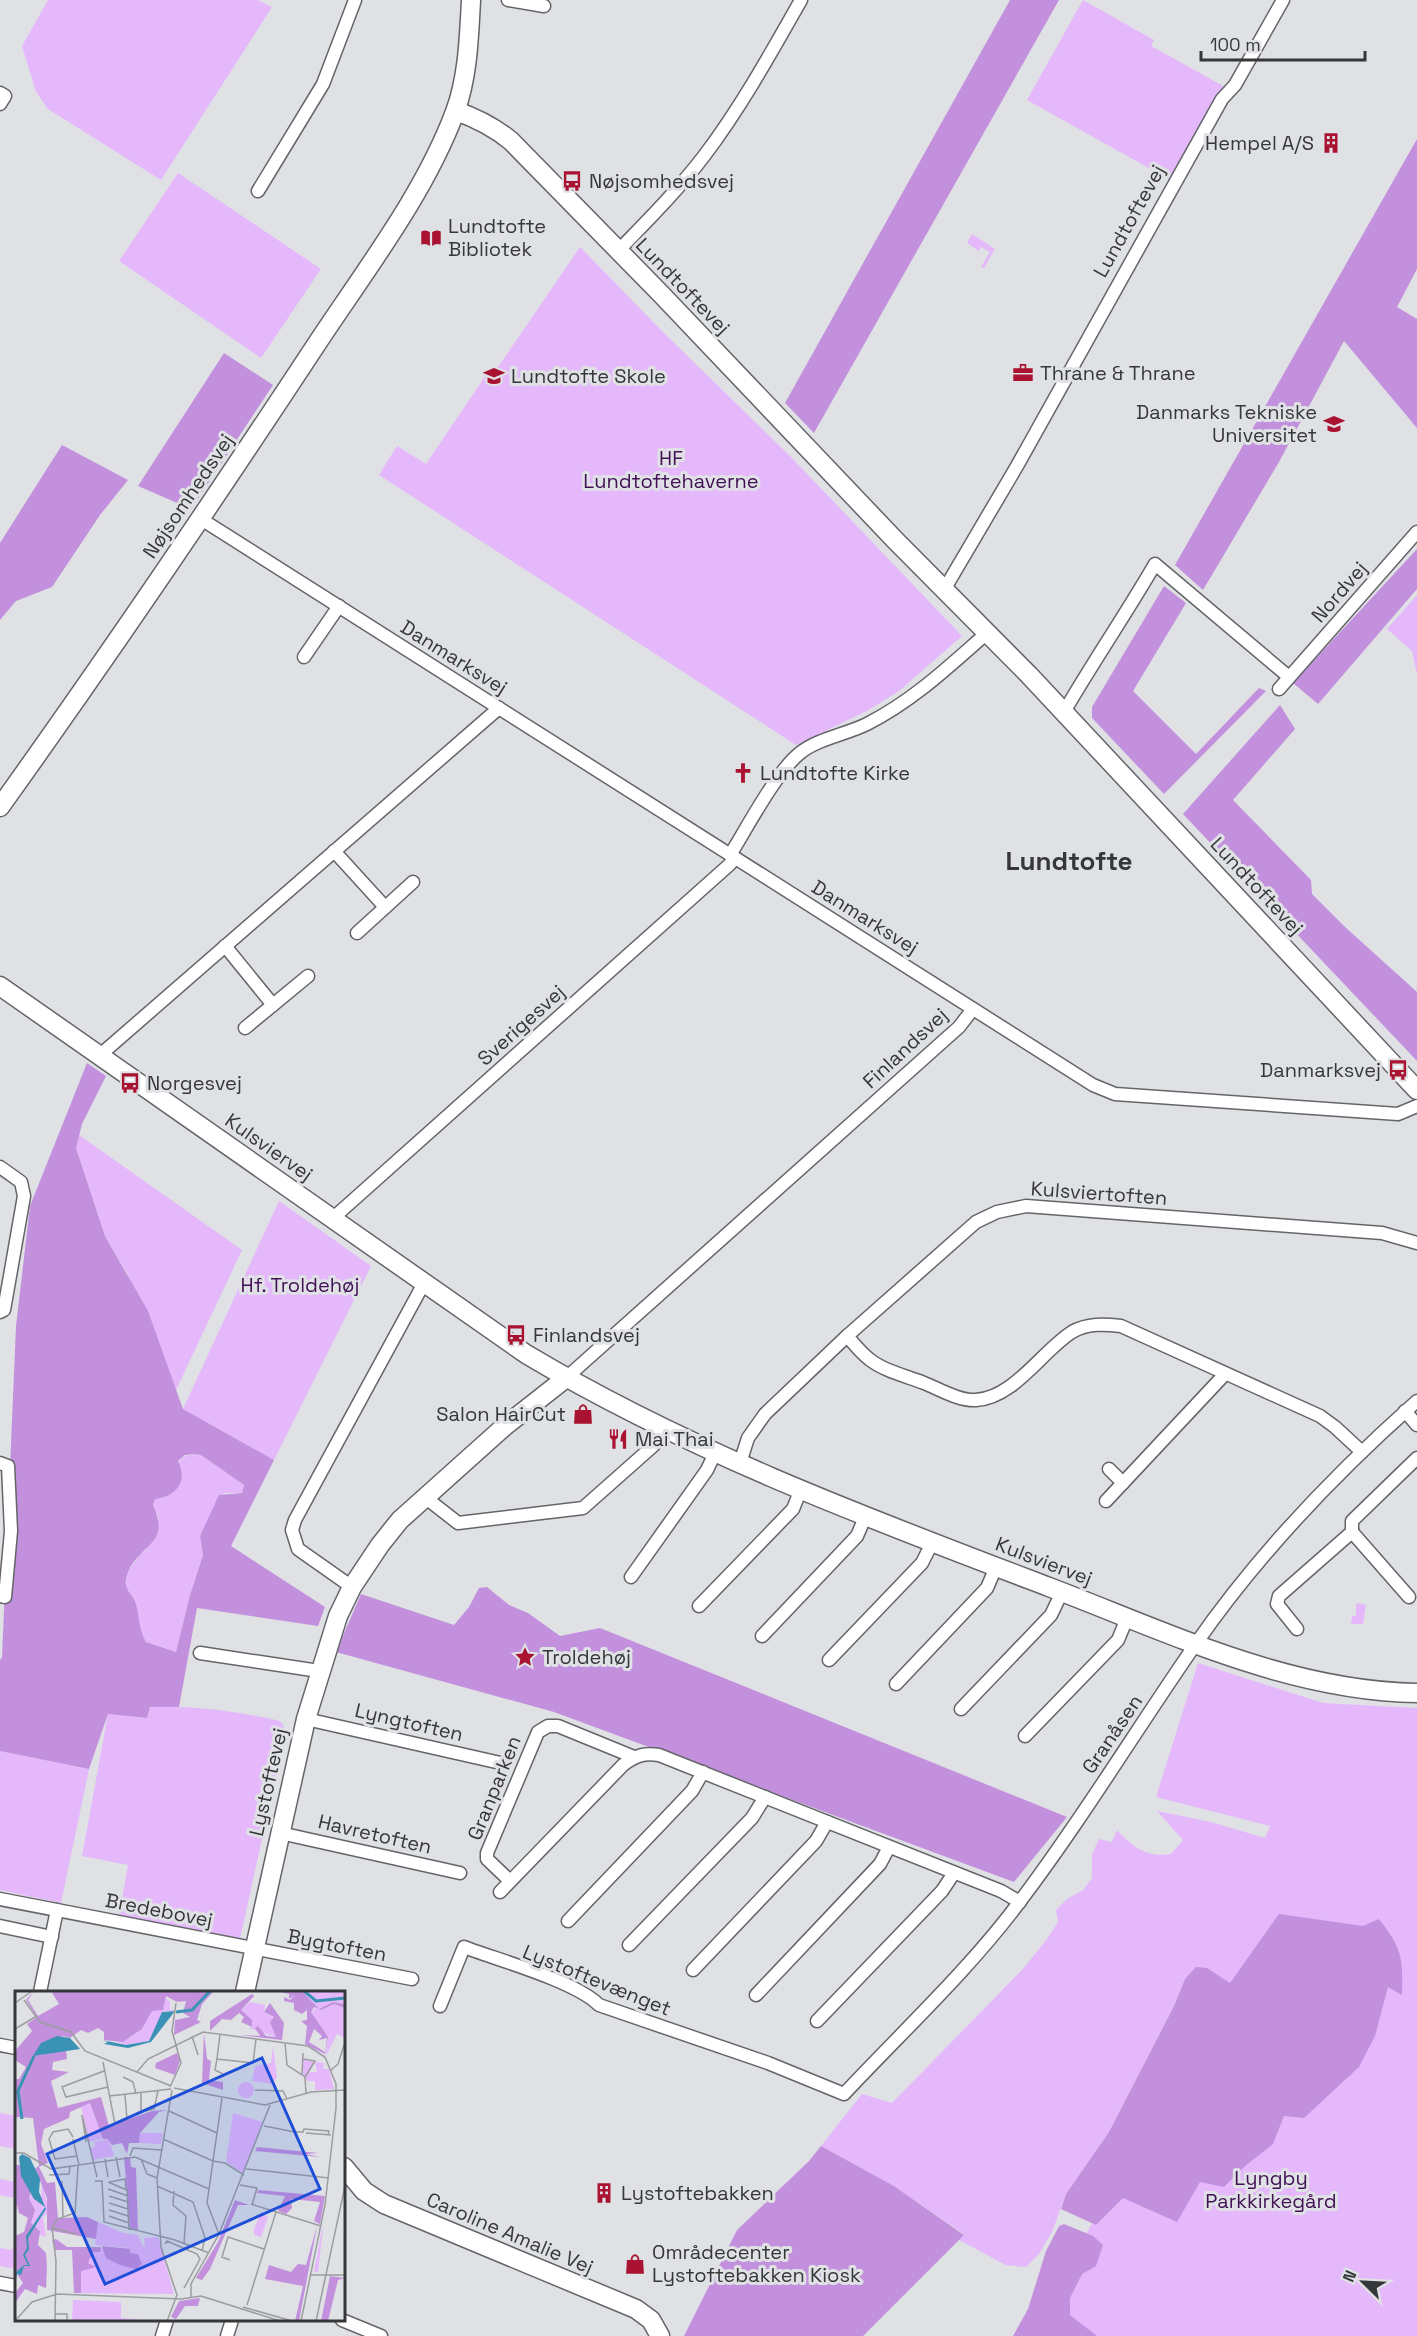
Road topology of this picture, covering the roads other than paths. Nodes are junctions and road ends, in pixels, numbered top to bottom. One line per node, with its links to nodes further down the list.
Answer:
1 (355, 0): 10 (street)
2 (471, 0): 9 (street)
3 (508, 0): 6 (street)
4 (801, 0): 11 (street)
5 (1283, 0): 14 (street, Lundtoftevej)
6 (544, 6)
7 (0, 93): 8 (street)
8 (0, 104)
9 (456, 111): 11 (street, Lundtoftevej); 12 (street, Nøjsomhedsvej)
10 (258, 191)
11 (618, 251): 14 (street, Lundtoftevej)
12 (201, 519): 15 (street, Danmarksvej); 22 (street, Nøjsomhedsvej)
13 (1417, 532): 18 (street, Nordvej)
14 (944, 590): 16 (street, Lundtoftevej)
15 (339, 606): 17 (street); 20 (street, Danmarksvej)
16 (987, 633): 21 (street, Lundtoftevej); 24 (street, Sverigesvej)
17 (304, 657)
18 (1289, 677): 19 (street, Nordvej); 21 (street)
19 (1279, 689)
20 (499, 708): 23 (street); 24 (street, Danmarksvej)
21 (1064, 712): 35 (street, Lundtoftevej)
22 (0, 807)
23 (334, 851): 26 (street); 28 (street)
24 (732, 856): 32 (street, Danmarksvej); 38 (street, Sverigesvej)
25 (413, 882): 26 (street)
26 (385, 907): 27 (street)
27 (357, 933)
28 (225, 946): 31 (street); 34 (street)
29 (308, 976): 31 (street)
30 (0, 986): 34 (street, Kulsviervej)
31 (273, 1005): 33 (street)
32 (973, 1009): 36 (street, Danmarksvej); 44 (street, Finlandsvej)
33 (245, 1028)
34 (99, 1056): 38 (street, Kulsviervej)
35 (1417, 1090)
36 (1417, 1106)
37 (0, 1167): 41 (street)
38 (332, 1219): 40 (street, Kulsviervej)
39 (1417, 1243): 42 (street, Kulsviertoften)
40 (424, 1283): 44 (street, Kulsviervej); 64 (street)
41 (0, 1312)
42 (847, 1336): 43 (street); 53 (street, Kulsviertoften)
43 (1225, 1374): 49 (street); 55 (street)
44 (566, 1378): 48 (street, Kulsviervej); 57 (street, Lystoftevej)
45 (1417, 1401): 46 (street, Granåsen)
46 (1405, 1411): 47 (street); 49 (street, Granåsen)
47 (1417, 1425)
48 (666, 1431): 50 (street, Kulsviervej); 57 (street)
49 (1362, 1452): 72 (street, Granåsen)
50 (715, 1453): 53 (street, Kulsviervej); 63 (street)
51 (1417, 1458): 60 (street)
52 (0, 1463): 66 (street)
53 (740, 1463): 56 (street, Kulsviervej)
54 (1109, 1469): 55 (street)
55 (1123, 1483): 58 (street)
56 (801, 1489): 59 (street, Kulsviervej); 68 (street)
57 (426, 1498): 64 (street, Lystoftevej)
58 (1106, 1501)
59 (866, 1515): 61 (street, Kulsviervej); 71 (street)
60 (1352, 1532): 67 (street); 70 (street)
61 (933, 1541): 62 (street, Kulsviervej); 74 (street)
62 (996, 1567): 65 (street, Kulsviervej); 76 (street)
63 (631, 1577)
64 (352, 1587): 75 (street, Lystoftevej)
65 (1062, 1592): 69 (street, Kulsviervej); 78 (street)
66 (0, 1596)
67 (1409, 1598)
68 (699, 1606)
69 (1128, 1618): 72 (street, Kulsviervej); 80 (street)
70 (1297, 1629)
71 (762, 1636)
72 (1196, 1644): 77 (street, Kulsviervej); 93 (street, Granåsen)
73 (200, 1653): 75 (street)
74 (829, 1660)
75 (319, 1671): 79 (street, Lystoftevej)
76 (896, 1684)
77 (1417, 1693)
78 (961, 1709)
79 (306, 1719): 82 (street, Lyngtoften); 86 (street, Lystoftevej)
80 (1025, 1736)
81 (634, 1756): 83 (street, Granparken); 90 (street); 90 (street, Granparken)
82 (505, 1764)
83 (702, 1772): 84 (street, Granparken); 95 (street)
84 (765, 1797): 85 (street, Granparken); 98 (street)
85 (827, 1822): 87 (street, Granparken); 100 (street)
86 (280, 1833): 88 (street, Havretoften); 99 (street, Lystoftevej)
87 (889, 1847): 89 (street, Granparken); 104 (street)
88 (460, 1873)
89 (954, 1873): 93 (street, Granparken); 106 (street)
90 (510, 1881): 91 (street)
91 (500, 1892)
92 (0, 1899): 94 (street, Bredebovej)
93 (1020, 1902): 109 (street, Granåsen)
94 (57, 1910): 97 (street); 99 (street, Bredebovej)
95 (568, 1921)
96 (0, 1926): 97 (street)
97 (52, 1936): 102 (street)
98 (629, 1945)
99 (254, 1948): 101 (street, Bygtoften); 103 (street, Lystoftevej)
100 (693, 1970)
101 (412, 1979)
102 (40, 1991)
103 (244, 1991)
104 (756, 1995)
105 (440, 2006): 109 (street, Lystoftevænget)
106 (817, 2021)
107 (0, 2044): 108 (street)
108 (15, 2048)
109 (844, 2094)
110 (345, 2168): 119 (street, Caroline Amalie Vej)
111 (0, 2283): 112 (street)
112 (15, 2286)
113 (345, 2320): 118 (street)
114 (166, 2321): 116 (street)
115 (231, 2321): 117 (street)
116 (162, 2336)
117 (226, 2336)
118 (381, 2336)
119 (660, 2336)

